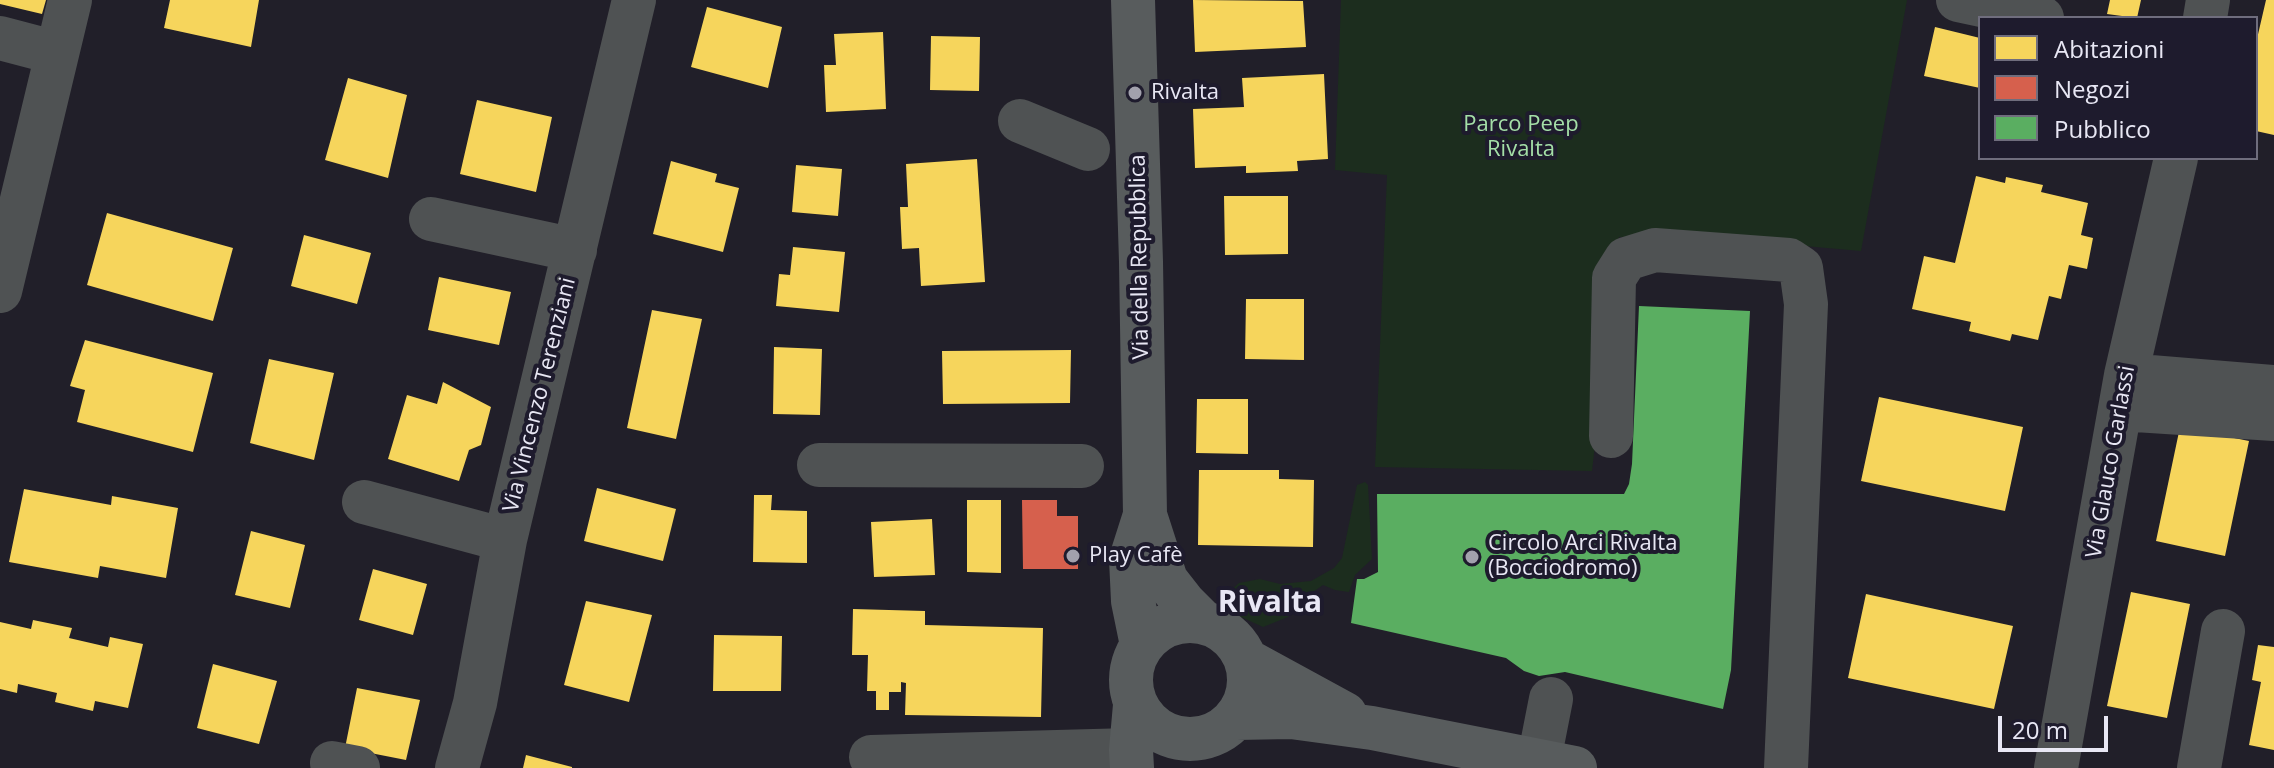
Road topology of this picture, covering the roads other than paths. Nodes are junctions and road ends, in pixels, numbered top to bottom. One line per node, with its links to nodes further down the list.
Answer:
1 (70, 0): 7 (street)
2 (634, 0): 12 (street, Via Vincenzo Terenziani)
3 (1133, 0): 21 (main road, Via della Repubblica)
4 (1958, 0): 5 (street)
5 (2033, 16)
6 (0, 38): 7 (street)
7 (57, 53): 13 (street)
8 (1020, 121): 9 (street)
9 (1088, 149)
10 (2176, 160): 15 (street, Via Glauco Garlassi)
11 (431, 219): 12 (street, Via Vincenzo Terenziani)
12 (575, 250): 22 (street, Via Vincenzo Terenziani)
13 (0, 291)
14 (2274, 387): 15 (street)
15 (2123, 392): 16 (street); 37 (street, Via Glauco Garlassi)
16 (2274, 419)
17 (1611, 436): 36 (street)
18 (819, 465): 19 (street)
19 (1082, 466)
20 (364, 502): 22 (street, Via Vincenzo Terenziani)
21 (1145, 515): 23 (main road, Via della Repubblica); 25 (main road, Via della Repubblica)
22 (505, 540): 35 (street, Via Vincenzo Terenziani)
23 (1203, 622): 25 (main road); 26 (main road, Via della Repubblica)
24 (2223, 631): 38 (street)
25 (1142, 645): 28 (main road, Via della Repubblica)
26 (1246, 660): 29 (main road); 30 (main road, Via della Repubblica)
27 (1551, 699): 34 (street)
28 (1135, 705): 31 (main road); 33 (main road, Via della Repubblica)
29 (1236, 718): 30 (main road); 31 (main road)
30 (1372, 728): 34 (main road)
31 (1184, 754)
32 (871, 757): 33 (street, Via della Repubblica)
33 (1132, 759)
34 (1557, 764)
35 (457, 768)
36 (1786, 768)
37 (2056, 768)
38 (2199, 768)

